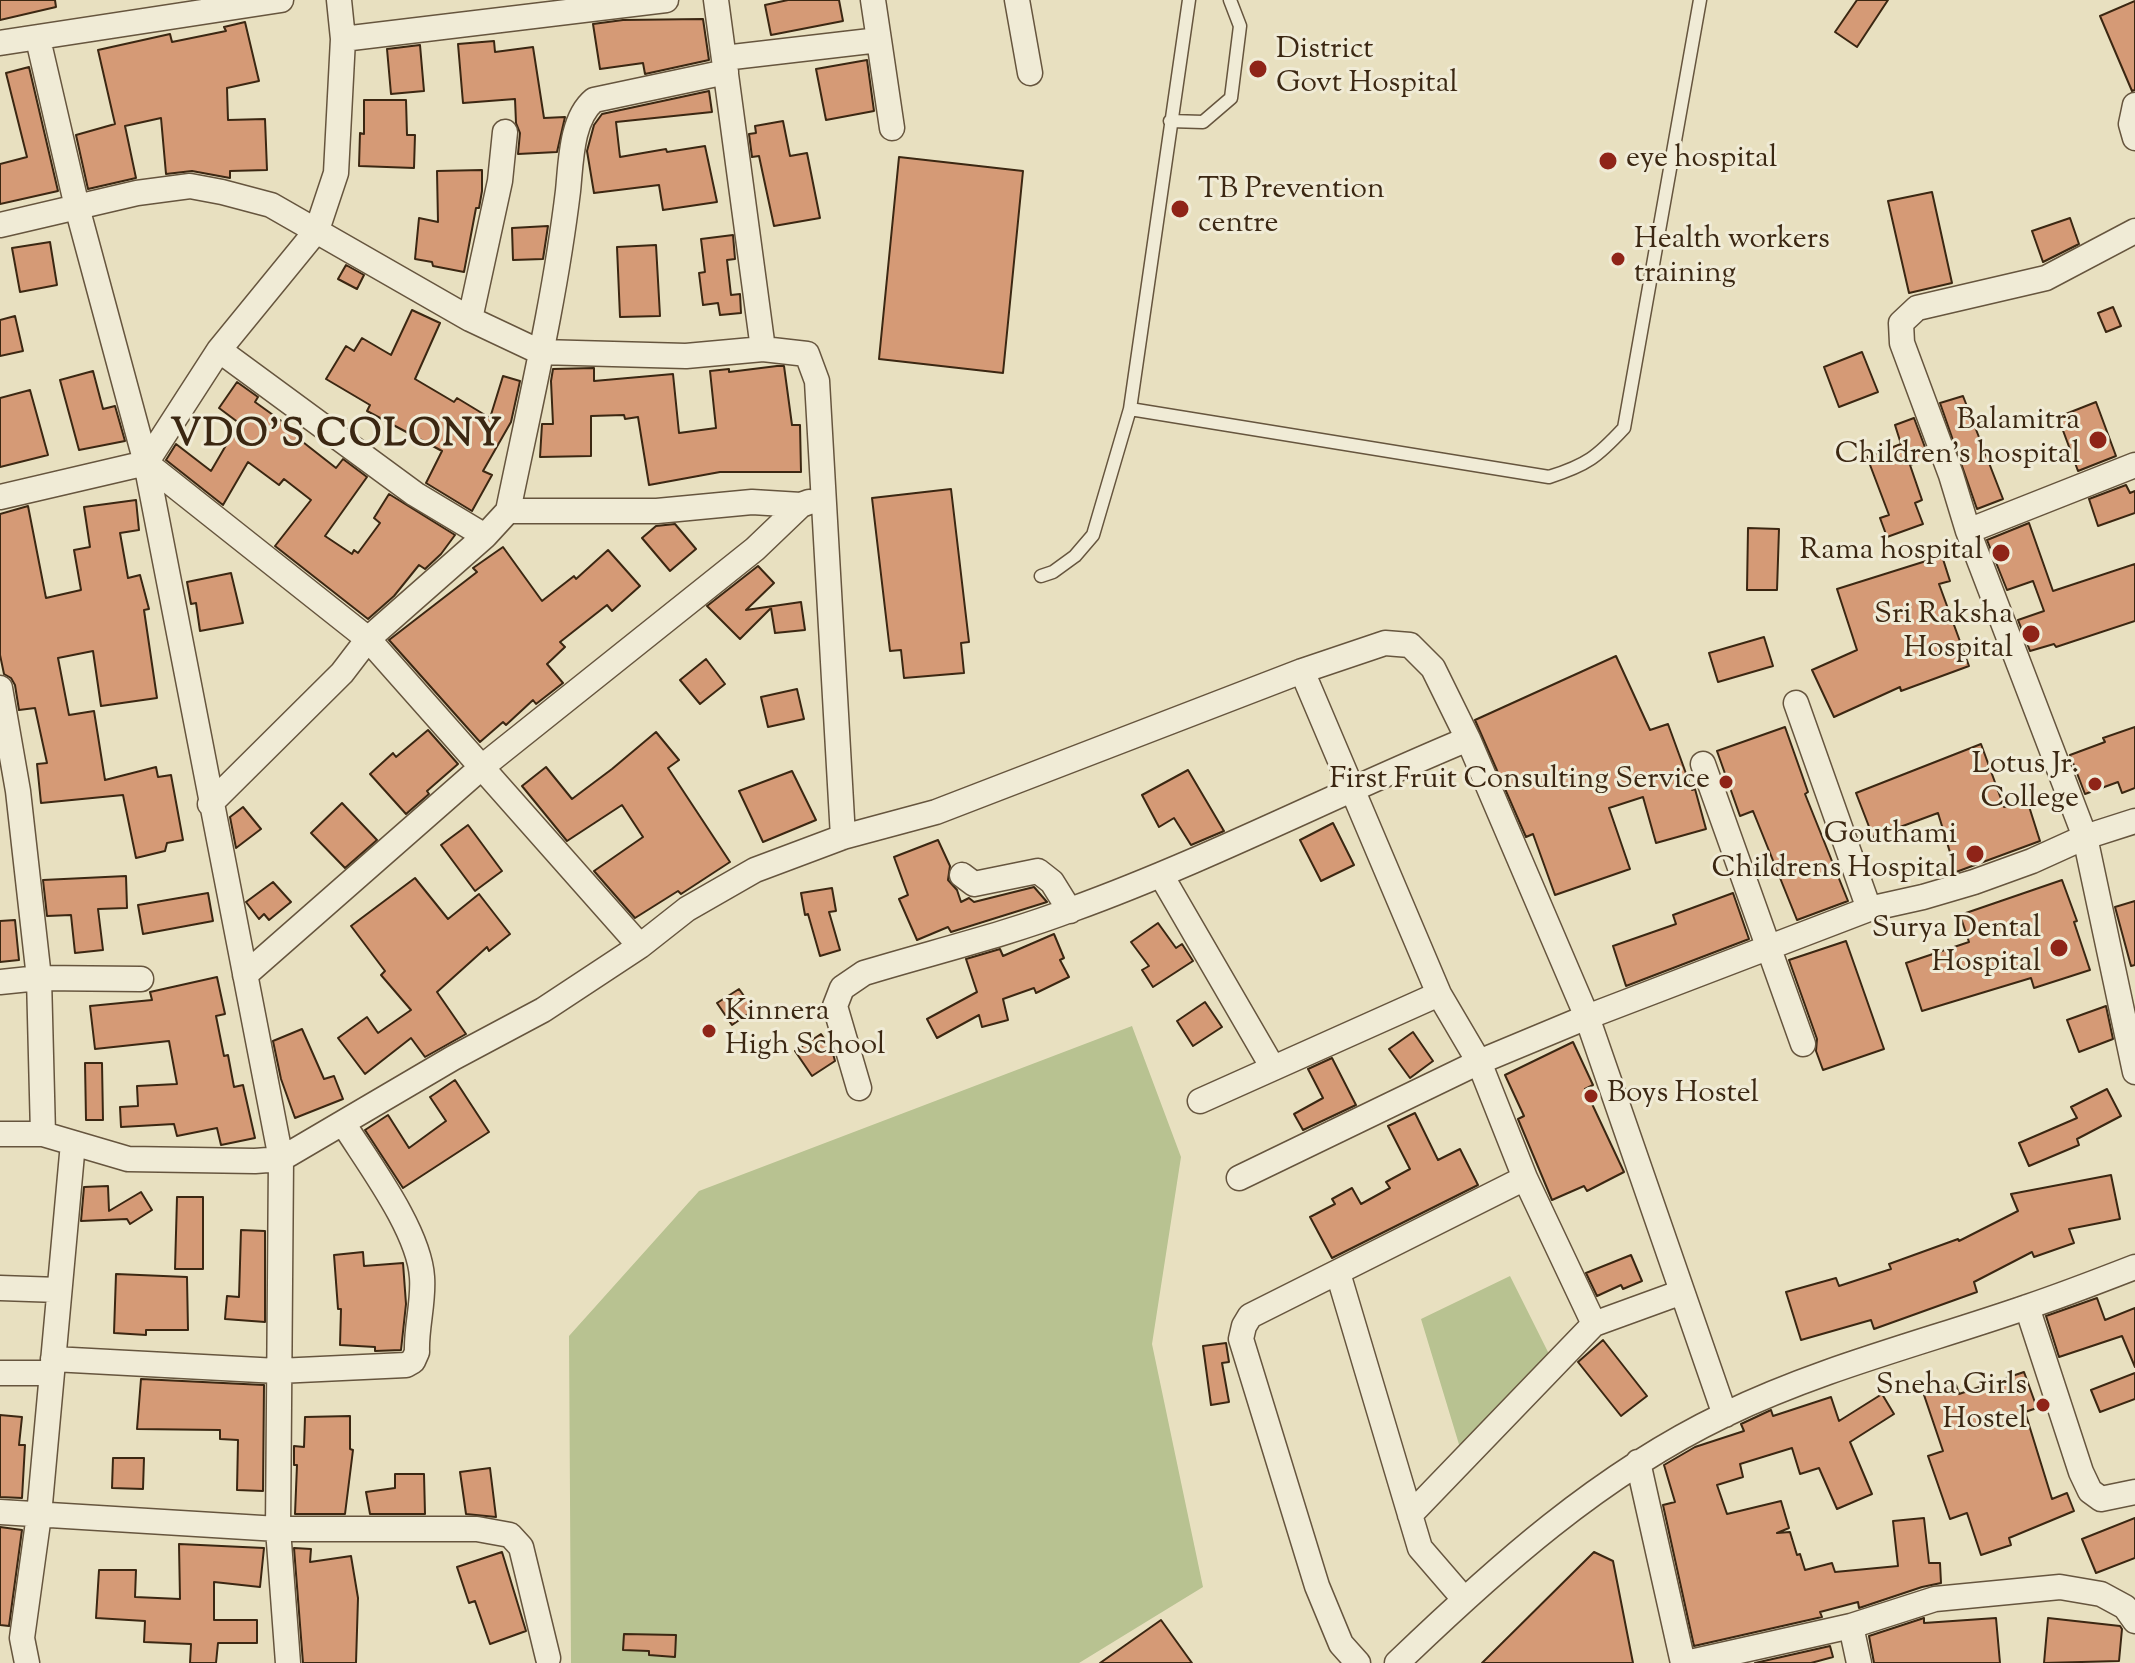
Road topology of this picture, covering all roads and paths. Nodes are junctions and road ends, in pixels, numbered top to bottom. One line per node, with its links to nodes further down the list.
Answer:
1 (281, 0): 10 (street)
2 (339, 0): 11 (street)
3 (666, 0): 11 (street)
4 (716, 0): 14 (street)
5 (873, 0): 12 (street)
6 (1017, 0): 15 (street)
7 (1189, 0): 17 (lane)
8 (1230, 0): 17 (lane)
9 (1700, 0): 29 (lane)
10 (38, 39): 13 (street); 21 (street)
11 (343, 39): 23 (street)
12 (879, 40): 14 (street); 18 (street)
13 (0, 43)
14 (725, 65): 26 (street); 28 (street)
15 (1030, 73)
16 (2135, 105): 20 (street)
17 (1170, 121): 29 (lane)
18 (892, 128)
19 (505, 132): 25 (street)
20 (2135, 138)
21 (77, 207): 22 (street); 23 (street); 30 (street)
22 (0, 225)
23 (317, 230): 25 (street); 27 (street)
24 (2135, 231): 35 (street)
25 (470, 319): 28 (street)
26 (763, 349): 28 (street); 33 (street)
27 (219, 350): 30 (street); 36 (street)
28 (540, 352): 34 (street)
29 (1130, 409): 37 (lane)
30 (146, 463): 32 (street); 38 (street); 46 (street)
31 (2135, 465): 35 (street)
32 (0, 497)
33 (812, 501): 34 (street); 44 (street); 48 (street)
34 (508, 511): 36 (street)
35 (1968, 531): 49 (street)
36 (485, 536): 38 (street)
37 (1041, 576)
38 (368, 639): 44 (street); 46 (street)
39 (1302, 671): 42 (street); 45 (street); 48 (street)
40 (0, 688): 57 (street)
41 (1796, 703): 52 (street)
42 (1468, 739): 45 (street); 61 (street)
43 (1703, 764): 55 (street)
44 (482, 767): 54 (street); 56 (street)
45 (1352, 787): 51 (street); 60 (street)
46 (210, 804): 56 (street)
47 (2135, 821): 49 (street)
48 (843, 837): 54 (street)
49 (2085, 837): 52 (street); 65 (street)
50 (962, 875): 53 (street)
51 (1161, 875): 53 (street); 64 (street)
52 (1869, 909): 55 (street)
53 (1070, 911): 66 (street)
54 (640, 946): 68 (street)
55 (1768, 948): 61 (street); 62 (street)
56 (245, 975): 72 (street)
57 (39, 978): 58 (street); 59 (street); 70 (street)
58 (141, 979)
59 (0, 982)
60 (1439, 994): 63 (street); 64 (street)
61 (1587, 1017): 63 (street); 79 (street)
62 (1803, 1044)
63 (1479, 1062): 73 (street); 74 (street)
64 (1273, 1068): 67 (street)
65 (2135, 1072)
66 (859, 1088)
67 (1200, 1101)
68 (343, 1123): 72 (street); 83 (street)
69 (0, 1134): 70 (street)
70 (43, 1134): 71 (street)
71 (73, 1143): 72 (street); 78 (street)
72 (281, 1159): 83 (street)
73 (1239, 1178)
74 (1525, 1178): 76 (street); 81 (street)
75 (2135, 1267): 80 (street)
76 (1338, 1273): 90 (street); 99 (street)
77 (0, 1288): 78 (street)
78 (59, 1290): 82 (street)
79 (1682, 1292): 81 (street); 85 (street)
80 (2027, 1307): 85 (street); 87 (street)
81 (1594, 1324): 90 (street)
82 (52, 1366): 83 (street); 84 (street); 89 (street)
83 (278, 1371): 91 (street)
84 (0, 1373)
85 (1725, 1415): 86 (street)
86 (1638, 1462): 92 (street); 101 (street)
87 (2135, 1492)
88 (0, 1512): 89 (street)
89 (39, 1515): 91 (street); 95 (street)
90 (1410, 1515): 92 (street)
91 (278, 1529): 96 (street); 98 (street)
92 (1464, 1599): 100 (street)
93 (2135, 1621): 94 (street)
94 (1851, 1626): 101 (street); 102 (street)
95 (11, 1636): 97 (street)
96 (550, 1661)
97 (27, 1663)
98 (288, 1663)
99 (1358, 1663)
100 (1397, 1663)
101 (1685, 1663)
102 (1859, 1663)

